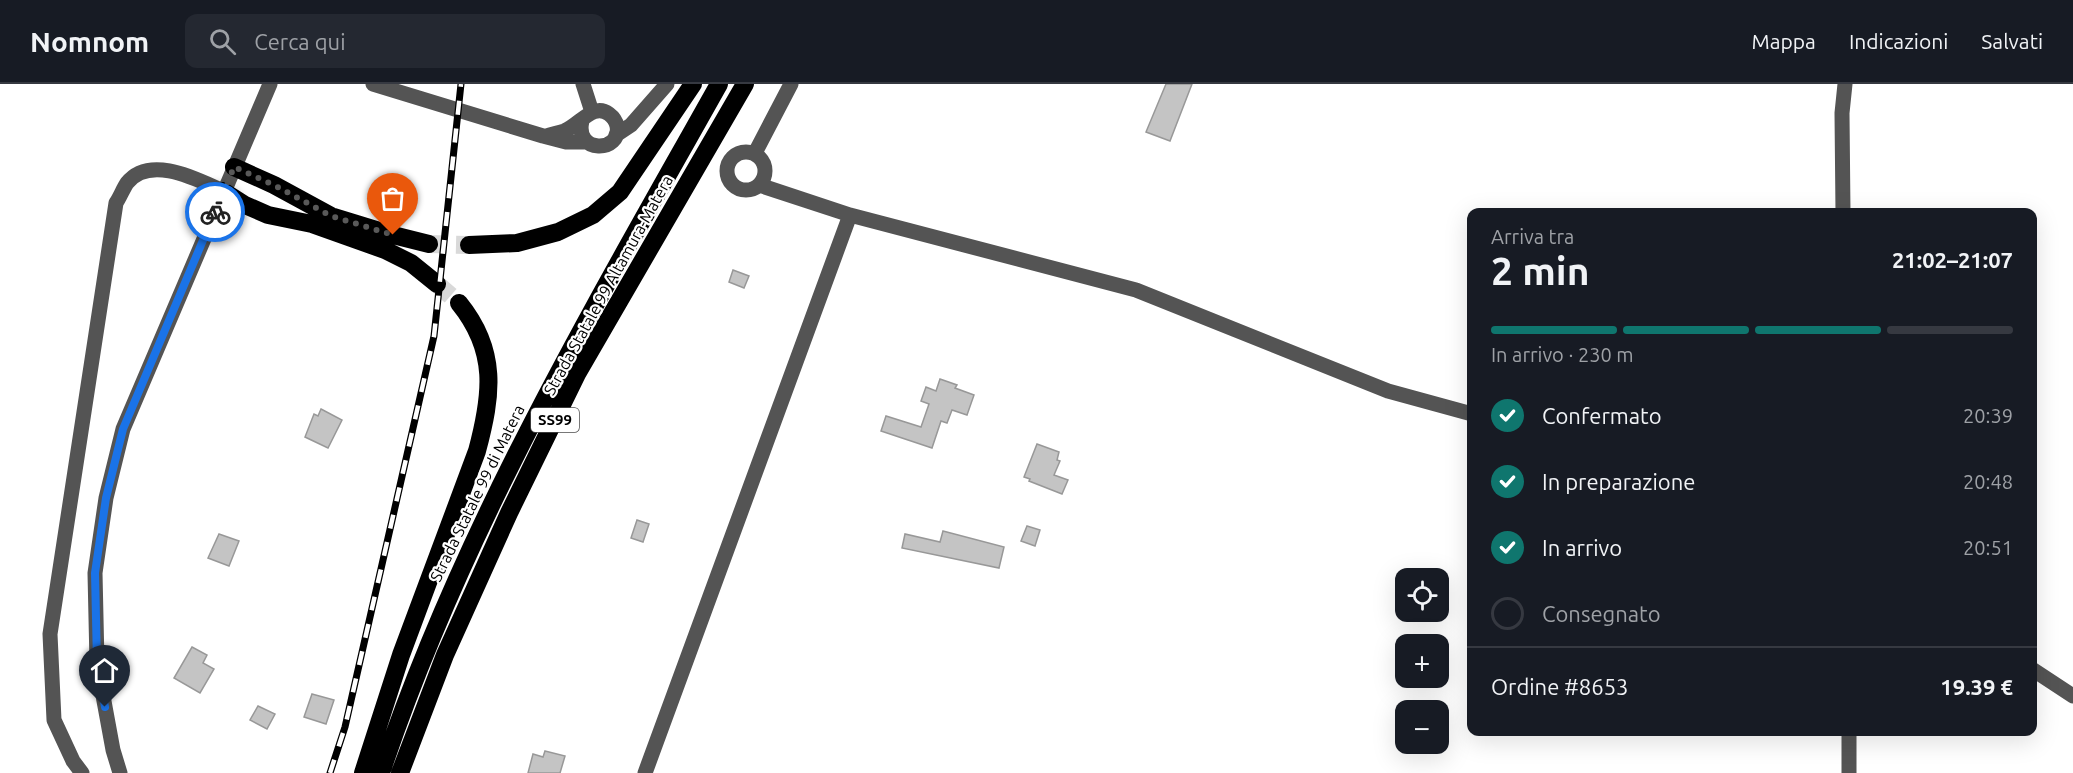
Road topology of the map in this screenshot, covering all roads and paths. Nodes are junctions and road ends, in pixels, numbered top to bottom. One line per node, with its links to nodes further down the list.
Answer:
1 (270, 84): 17 (street)
2 (373, 84): 14 (street)
3 (583, 84): 12 (street)
4 (667, 84): 10 (street)
5 (693, 84): 23 (highway)
6 (719, 84): 33 (highway, Strada Statale 99 di Matera / SS99)
7 (745, 84): 34 (highway, Strada Statale 99 Altamura-Matera / SS99)
8 (790, 84): 16 (street)
9 (1845, 84): 20 (street)
10 (651, 105): 11 (street); 13 (street)
11 (611, 115): 12 (street); 13 (street)
12 (587, 116): 14 (street); 15 (street)
13 (616, 135): 15 (street)
14 (543, 136): 15 (street)
15 (587, 142)
16 (755, 153): 18 (street); 18 (street)
17 (234, 167): 19 (street); 22 (highway)
18 (759, 185): 21 (street)
19 (224, 191): 24 (highway); 30 (street); 31 (street)
20 (1843, 208)
21 (850, 215): 26 (street); 35 (street)
22 (429, 244)
23 (469, 245)
24 (437, 284)
25 (459, 303): 32 (highway)
26 (1467, 413)
27 (2037, 672): 28 (street)
28 (2073, 696)
29 (1850, 736): 36 (street)
30 (82, 773)
31 (120, 773)
32 (363, 773)
33 (381, 773)
34 (400, 773)
35 (645, 773)
36 (1849, 773)

